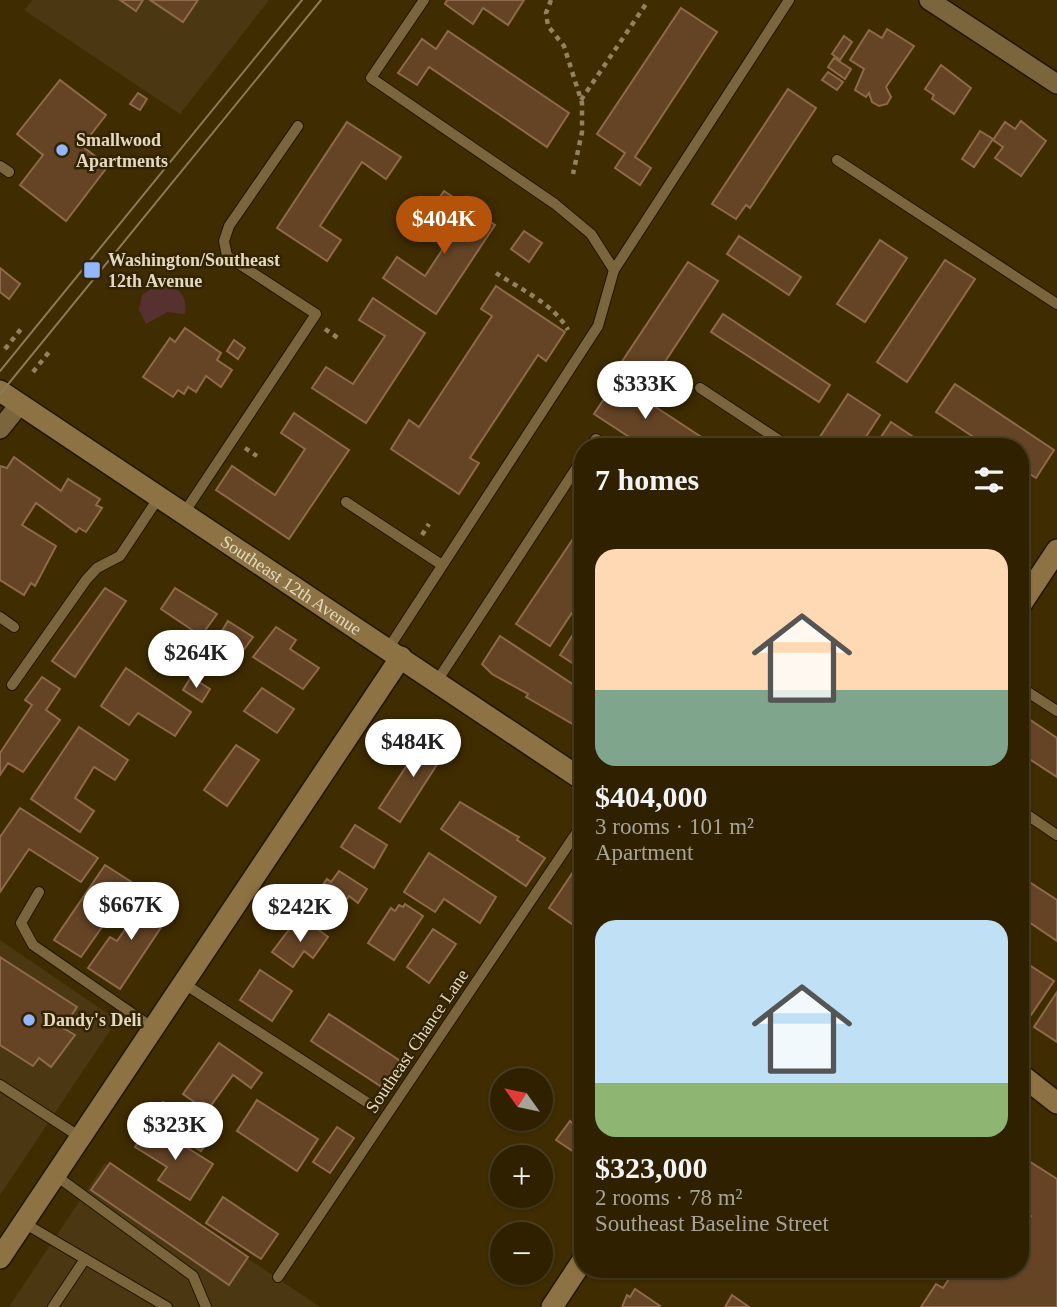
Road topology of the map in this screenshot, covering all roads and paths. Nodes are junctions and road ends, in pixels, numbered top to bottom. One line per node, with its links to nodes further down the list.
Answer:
1 (424, 0): 13 (lane)
2 (551, 0): 7 (path)
3 (646, 0): 7 (path)
4 (789, 0): 13 (lane)
5 (929, 0): 6 (street)
6 (1057, 84)
7 (581, 100): 12 (path)
8 (298, 126): 33 (lane)
9 (837, 160): 15 (lane)
10 (0, 166): 11 (lane)
11 (9, 173)
12 (573, 174)
13 (614, 270): 35 (lane)
14 (496, 273): 18 (path)
15 (1057, 304)
16 (321, 326): 19 (path)
17 (21, 329): 20 (path)
18 (568, 330)
19 (338, 338)
20 (5, 349)
21 (49, 352): 22 (path)
22 (33, 372)
23 (700, 388): 27 (lane)
24 (0, 391): 25 (street, Southeast 12th Avenue)
25 (20, 404): 26 (street); 31 (street, Southeast 12th Avenue)
26 (0, 429)
27 (776, 438)
28 (242, 446): 29 (path)
29 (257, 456)
30 (574, 472): 40 (lane)
31 (159, 497): 33 (street, Southeast 12th Avenue); 41 (lane)
32 (346, 502): 35 (lane)
33 (184, 513): 39 (street, Southeast 12th Avenue)
34 (1057, 551): 36 (street)
35 (442, 565): 39 (lane)
36 (1029, 585)
37 (0, 617): 38 (lane)
38 (15, 627)
39 (394, 653): 40 (street, Southeast 12th Avenue); 49 (street)
40 (437, 681): 44 (street, Southeast 12th Avenue)
41 (12, 685)
42 (1029, 693): 43 (lane)
43 (1057, 711)
44 (574, 774)
45 (1029, 816): 46 (lane)
46 (1057, 835)
47 (574, 836): 61 (lane, Southeast Chance Lane)
48 (39, 892): 50 (lane)
49 (183, 983): 50 (street); 53 (lane)
50 (153, 1028): 55 (street)
51 (1029, 1081): 54 (street)
52 (0, 1085): 55 (lane)
53 (368, 1103)
54 (1057, 1103)
55 (80, 1138): 56 (street)
56 (55, 1175): 57 (street); 64 (lane)
57 (23, 1223): 58 (street); 59 (lane)
58 (1, 1253)
59 (85, 1259): 62 (lane); 63 (lane)
60 (574, 1274): 65 (street)
61 (278, 1277)
62 (53, 1307)
63 (167, 1307)
64 (201, 1307)
65 (552, 1307)

